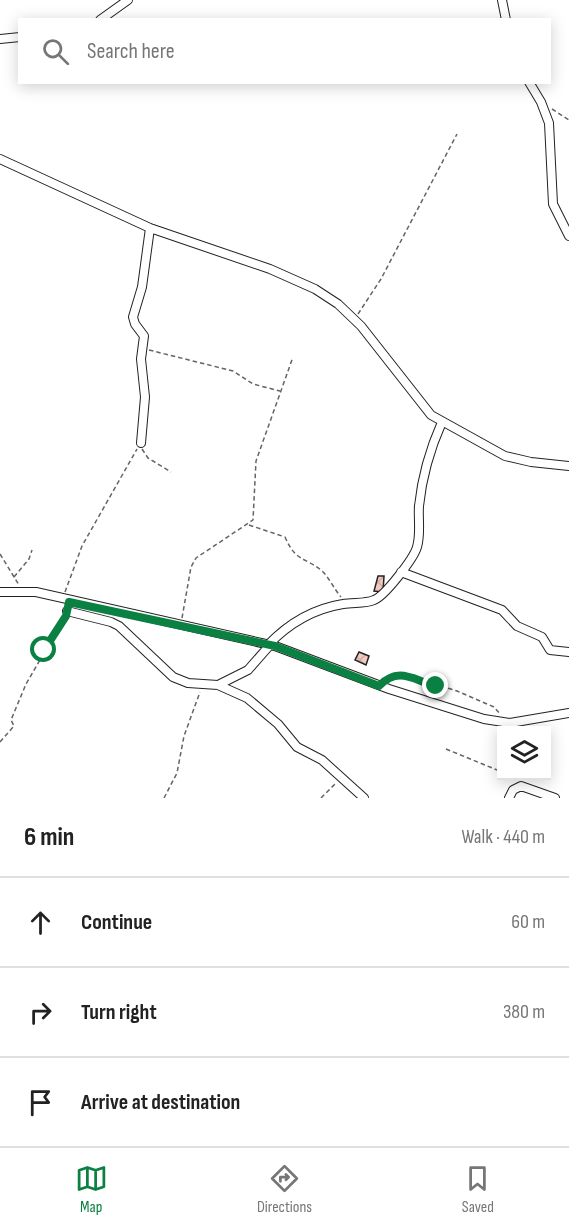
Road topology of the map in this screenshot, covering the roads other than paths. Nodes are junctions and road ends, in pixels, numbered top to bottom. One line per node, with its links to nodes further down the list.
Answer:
1 (128, 0): 3 (street)
2 (502, 0): 4 (street)
3 (103, 18)
4 (506, 18)
5 (18, 36): 6 (street)
6 (0, 39)
7 (530, 84): 10 (street)
8 (0, 159): 9 (street)
9 (150, 228): 11 (street); 12 (street)
10 (569, 236)
11 (442, 422): 13 (street); 14 (street)
12 (141, 444)
13 (569, 465)
14 (401, 572): 17 (street); 18 (street)
15 (0, 592): 17 (street)
16 (67, 611): 19 (street)
17 (268, 645): 19 (street); 20 (street)
18 (569, 652)
19 (218, 685): 21 (street)
20 (569, 713)
21 (363, 798)
22 (509, 798): 23 (street)
23 (555, 798)

